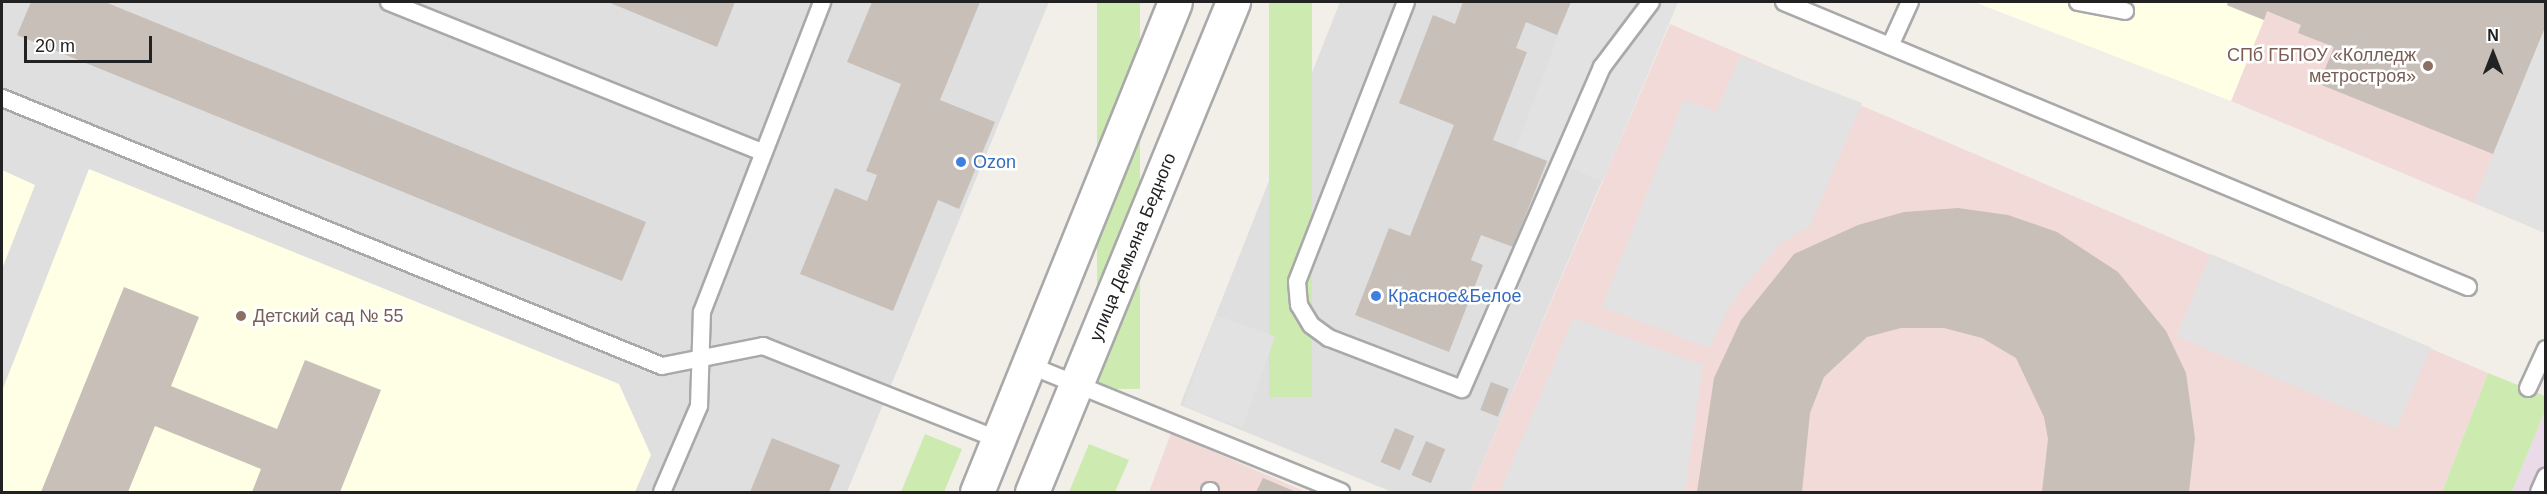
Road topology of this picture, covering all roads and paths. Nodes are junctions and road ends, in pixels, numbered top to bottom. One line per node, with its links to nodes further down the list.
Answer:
1 (389, 2): 13 (lane)
2 (822, 2): 13 (lane)
3 (1175, 2): 17 (street)
4 (1233, 2): 18 (street, улица Демьяна Бедного)
5 (1406, 2): 6 (lane)
6 (1651, 2)
7 (1784, 2): 11 (lane)
8 (1910, 2): 11 (lane)
9 (2078, 2): 10 (lane)
10 (2125, 11)
11 (1890, 46): 14 (lane)
12 (2, 98): 16 (lane)
13 (763, 152): 16 (lane)
14 (2468, 287)
15 (2546, 349): 19 (lane)
16 (702, 358): 20 (lane); 22 (lane)
17 (1029, 365): 18 (lane); 20 (street)
18 (1077, 384): 24 (street, улица Демьяна Бедного); 25 (lane)
19 (2528, 388)
20 (999, 440): 23 (street)
21 (2546, 476): 26 (lane)
22 (662, 492)
23 (977, 492)
24 (1032, 492)
25 (1341, 492)
26 (2539, 492)

